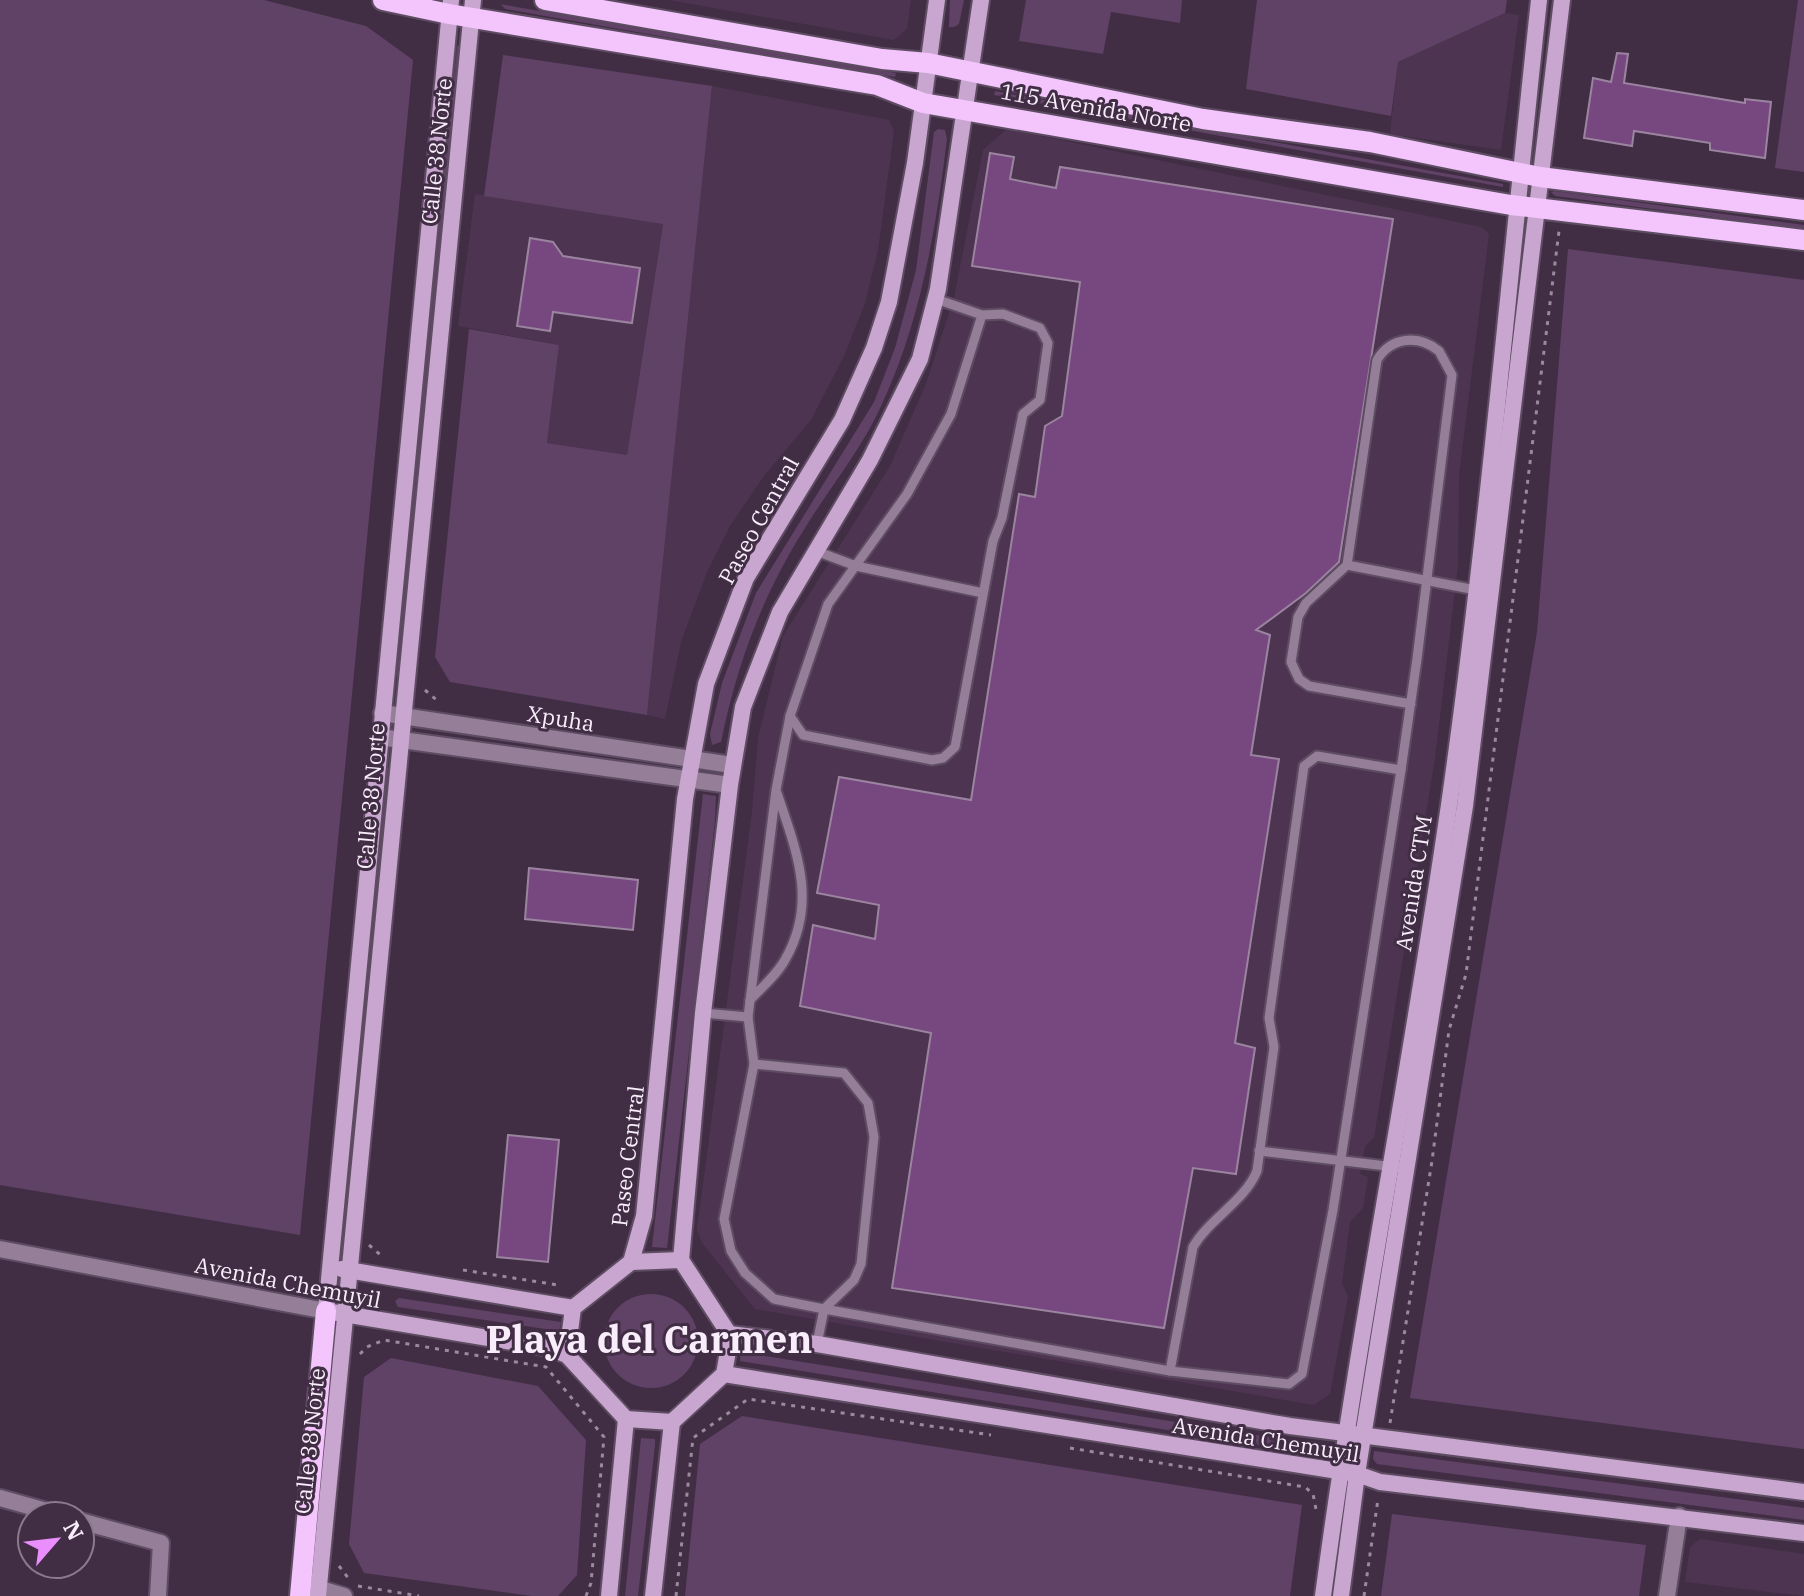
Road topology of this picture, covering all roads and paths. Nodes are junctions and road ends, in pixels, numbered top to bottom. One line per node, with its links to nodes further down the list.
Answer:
1 (383, 0): 7 (main road, 115 Avenida Norte)
2 (545, 0): 9 (main road)
3 (937, 0): 9 (main road, Paseo Central)
4 (981, 0): 10 (main road)
5 (1539, 0): 13 (main road)
6 (1562, 0): 13 (main road)
7 (450, 7): 8 (main road, 115 Avenida Norte); 26 (main road, Calle 38 Norte)
8 (473, 8): 11 (main road, 115 Avenida Norte); 27 (main road, Calle 38 Norte)
9 (928, 63): 10 (main road, 115 Avenida Norte); 11 (main road, Paseo Central)
10 (970, 73): 12 (main road); 13 (main road, 115 Avenida Norte)
11 (923, 103): 12 (main road, 115 Avenida Norte); 32 (main road, Paseo Central)
12 (965, 107): 14 (main road, 115 Avenida Norte); 17 (main road)
13 (1530, 175): 14 (main road, Avenida CTM); 15 (main road, 115 Avenida Norte)
14 (1526, 206): 16 (main road, 115 Avenida Norte); 23 (main road, Avenida CTM)
15 (1804, 210)
16 (1804, 240)
17 (936, 299): 18 (lane); 19 (main road)
18 (982, 315): 21 (lane); 24 (lane)
19 (816, 551): 21 (lane); 31 (main road)
20 (1347, 565): 22 (lane); 22 (lane); 25 (lane)
21 (856, 566): 24 (lane); 28 (lane)
22 (1426, 580): 23 (lane); 25 (lane)
23 (1483, 592): 42 (main road, Avenida CTM); 43 (main road, Avenida CTM)
24 (983, 593): 28 (lane)
25 (1411, 704): 33 (lane)
26 (382, 713): 27 (street, Xpuha); 29 (main road, Calle 38 Norte)
27 (401, 715): 30 (main road, Calle 38 Norte); 32 (street, Xpuha)
28 (790, 716): 35 (lane)
29 (380, 737): 30 (street, Xpuha); 49 (main road, Calle 38 Norte)
30 (400, 737): 32 (street, Xpuha); 51 (main road, Calle 38 Norte)
31 (732, 765): 32 (street, Xpuha); 34 (main road)
32 (690, 770): 34 (street, Xpuha); 48 (main road, Paseo Central)
33 (1401, 770): 40 (lane); 41 (lane)
34 (730, 785): 37 (main road)
35 (776, 790): 36 (lane); 36 (lane)
36 (750, 1000): 38 (lane)
37 (703, 1013): 38 (lane); 47 (main road)
38 (748, 1017): 39 (lane)
39 (754, 1064): 54 (lane); 54 (lane)
40 (1259, 1151): 41 (lane); 60 (lane)
41 (1340, 1162): 42 (lane); 60 (lane)
42 (1388, 1167): 43 (lane); 64 (main road, Avenida CTM)
43 (1406, 1168): 65 (main road, Avenida CTM)
44 (370, 1246): 46 (path)
45 (0, 1249): 55 (street, Avenida Chemuyil)
46 (395, 1260)
47 (681, 1260): 48 (main road); 56 (main road)
48 (631, 1262): 53 (main road)
49 (329, 1267): 51 (main road, Avenida Chemuyil); 55 (main road, Calle 38 Norte)
50 (453, 1269): 52 (path)
51 (350, 1270): 53 (main road, Avenida Chemuyil); 55 (main road, Calle 38 Norte)
52 (558, 1285)
53 (573, 1308): 59 (main road)
54 (824, 1309): 57 (lane); 60 (lane)
55 (336, 1313): 59 (main road, Avenida Chemuyil); 77 (main road, Calle 38 Norte)
56 (729, 1334): 57 (main road, Avenida Chemuyil); 61 (main road)
57 (817, 1344): 64 (main road, Avenida Chemuyil)
58 (367, 1347): 81 (path)
59 (567, 1355): 62 (main road)
60 (1170, 1371)
61 (724, 1374): 63 (main road); 68 (main road, Avenida Chemuyil)
62 (626, 1419): 63 (main road); 82 (main road)
63 (672, 1422): 83 (main road)
64 (1346, 1432): 65 (main road, Avenida Chemuyil); 68 (main road, Avenida CTM)
65 (1364, 1434): 69 (main road, Avenida CTM); 71 (main road, Avenida Chemuyil)
66 (997, 1436): 84 (path)
67 (1059, 1446): 72 (path)
68 (1339, 1471): 69 (main road, Avenida Chemuyil); 85 (main road, Avenida CTM)
69 (1357, 1474): 70 (main road, Avenida Chemuyil); 86 (main road, Avenida CTM)
70 (1380, 1482): 73 (main road, Avenida Chemuyil); 87 (path)
71 (1804, 1492)
72 (1313, 1494)
73 (1679, 1516): 75 (main road, Avenida Chemuyil); 88 (street)
74 (96, 1525): 78 (street)
75 (1804, 1533)
76 (344, 1576): 80 (path)
77 (309, 1591): 79 (street)
78 (158, 1596)
79 (344, 1596)
80 (419, 1596)
81 (586, 1596)
82 (609, 1596)
83 (653, 1596)
84 (676, 1596)
85 (1323, 1596)
86 (1341, 1596)
87 (1364, 1596)
88 (1667, 1596)

